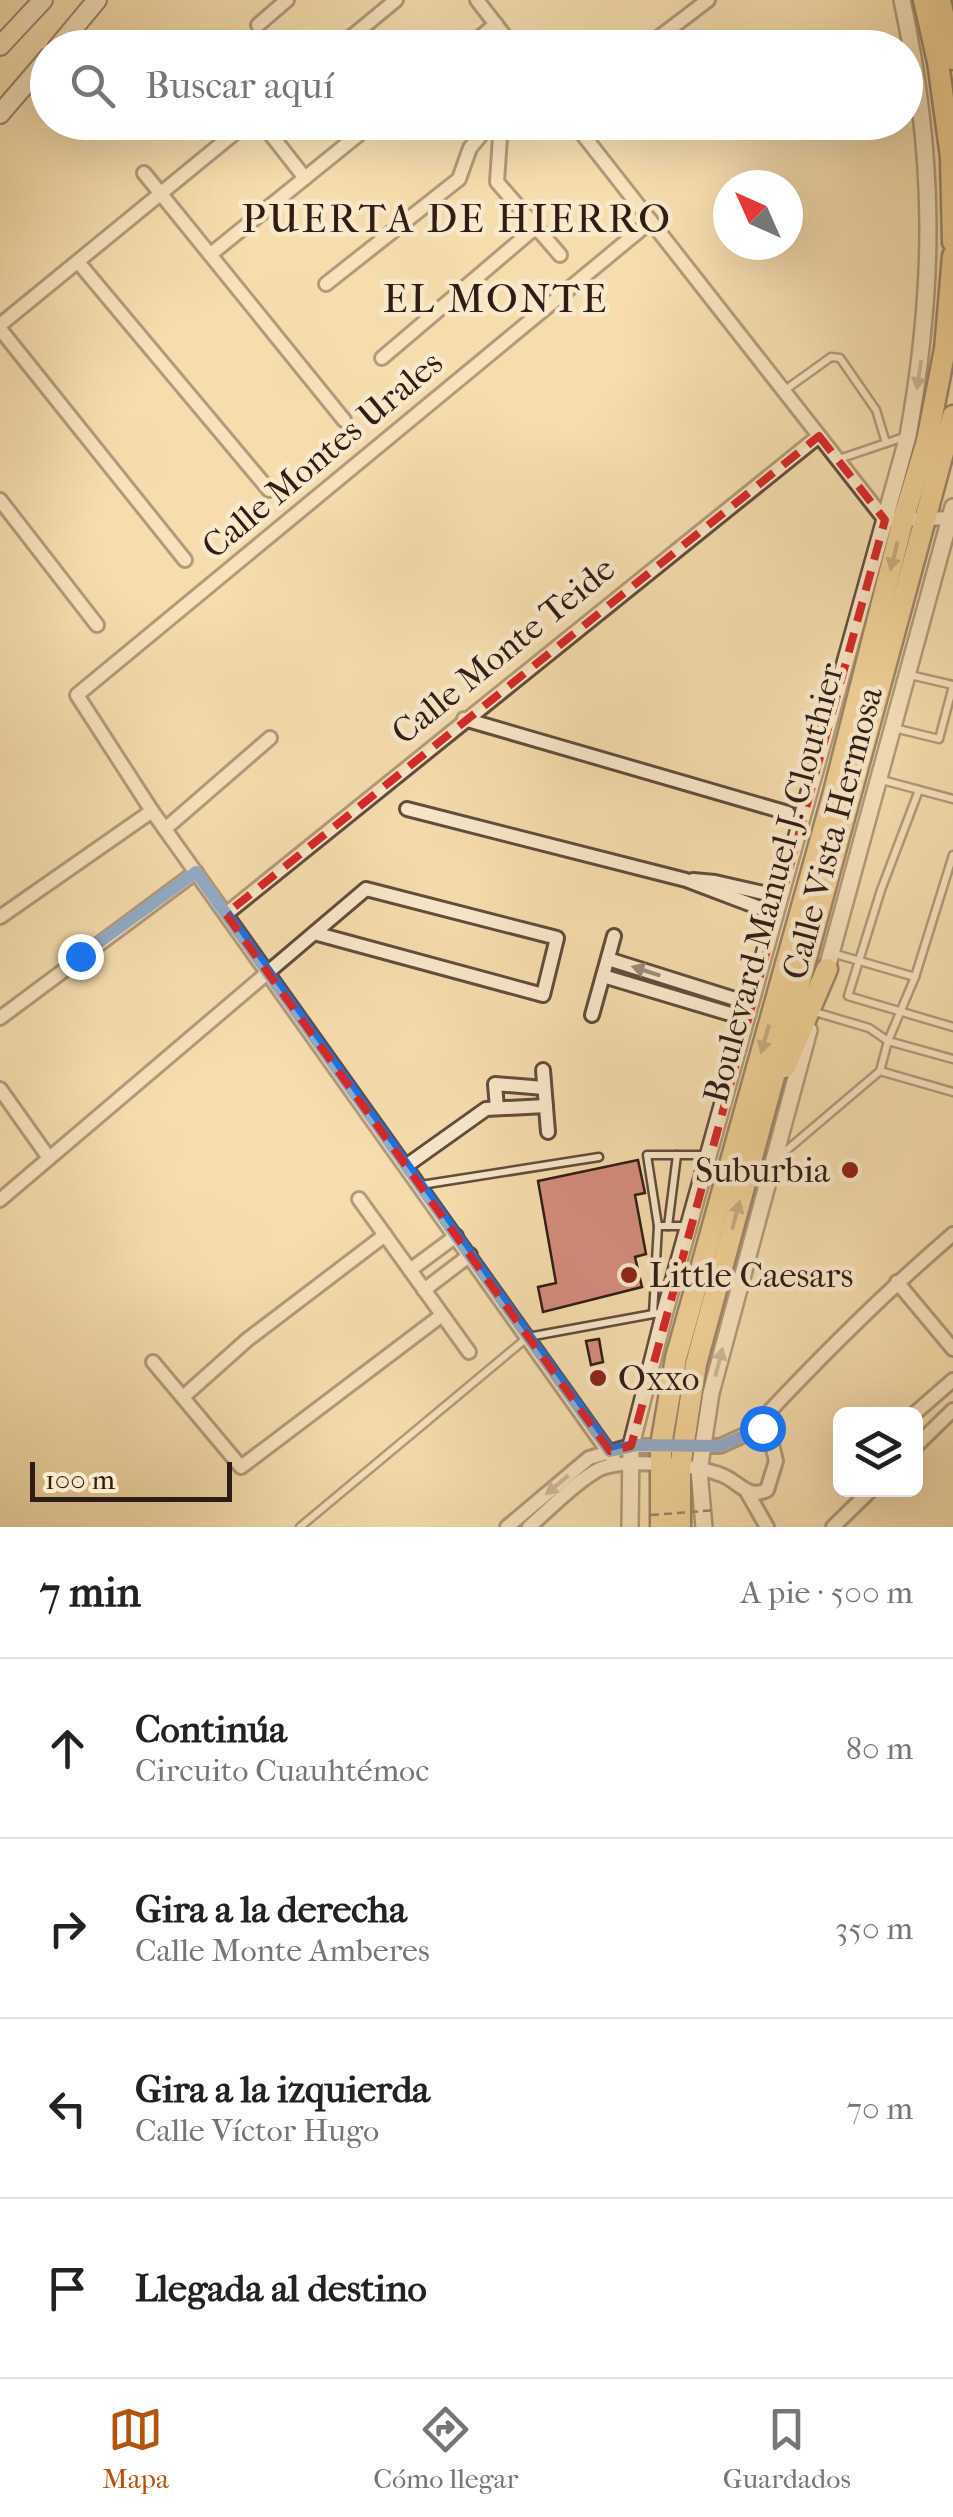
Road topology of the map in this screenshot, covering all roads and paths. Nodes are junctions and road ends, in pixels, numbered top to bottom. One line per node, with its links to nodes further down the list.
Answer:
1 (43, 0): 17 (main road)
2 (97, 0): 11 (main road)
3 (287, 0): 10 (street)
4 (396, 0): 12 (street)
5 (477, 0): 9 (street)
6 (708, 0): 15 (street)
7 (920, 5): 8 (main road); 16 (street, one-way to 16); 33 (main road)
8 (949, 15): 18 (main road)
9 (496, 24): 13 (street); 14 (street)
10 (258, 25)
11 (72, 30)
12 (360, 30)
13 (489, 30)
14 (500, 30)
15 (669, 30)
16 (921, 30)
17 (0, 46)
18 (953, 58)
19 (30, 79): 21 (main road)
20 (923, 91): 45 (street, one-way to 45)
21 (0, 114)
22 (226, 140): 30 (street)
23 (275, 140): 29 (street)
24 (352, 140): 29 (street)
25 (478, 140): 38 (street)
26 (496, 140): 32 (street)
27 (587, 140): 31 (street)
28 (144, 172): 30 (street)
29 (305, 178): 34 (street)
30 (161, 194): 34 (street); 37 (street)
31 (651, 221): 41 (street); 64 (street, Calle Montes Urales)
32 (536, 227): 35 (street); 40 (street)
33 (953, 242)
34 (211, 254): 43 (street)
35 (560, 255)
36 (953, 256): 45 (main road, Boulevard Manuel J. Clouthier)
37 (78, 262): 39 (street); 48 (street)
38 (326, 284)
39 (0, 327): 53 (street)
40 (382, 358)
41 (784, 391): 44 (street); 46 (lane)
42 (953, 416): 45 (main road, Boulevard Manuel J. Clouthier)
43 (344, 420)
44 (819, 436): 47 (street); 57 (street, Calle Monte Teide)
45 (934, 442): 46 (lane); 51 (main road, Boulevard Manuel J. Clouthier); 52 (main road, Boulevard Manuel J. Clouthier)
46 (886, 443): 47 (lane)
47 (837, 459): 52 (street)
48 (268, 490)
49 (0, 500): 54 (street)
50 (952, 514): 51 (street); 55 (street, Calle Vista Hermosa)
51 (926, 519): 52 (street); 95 (main road, Boulevard Manuel J. Clouthier)
52 (894, 520): 70 (street); 131 (main road, Boulevard Manuel J. Clouthier, one-way to 131)
53 (185, 560)
54 (97, 625)
55 (907, 674): 56 (lane); 58 (street, Calle Vista Hermosa)
56 (953, 686): 58 (lane)
57 (464, 719): 65 (street); 71 (street, Calle Monte Teide)
58 (893, 728): 60 (street, Calle Vista Hermosa)
59 (270, 738): 66 (street)
60 (878, 779): 61 (lane); 77 (street, Calle Vista Hermosa)
61 (919, 790): 62 (lane); 78 (lane)
62 (953, 800)
63 (407, 809): 69 (street)
64 (152, 810): 66 (street); 73 (street)
65 (788, 813)
66 (165, 829): 68 (street)
67 (953, 856): 81 (lane)
68 (196, 872): 71 (street); 86 (street)
69 (686, 880): 70 (street); 72 (street)
70 (781, 897): 72 (street)
71 (226, 914): 79 (street)
72 (776, 914): 83 (street)
73 (0, 916)
74 (314, 933): 74 (street); 79 (street)
75 (614, 936): 76 (street)
76 (608, 959): 80 (street); 83 (street, one-way to 76)
77 (829, 961): 78 (lane); 84 (street, Calle Vista Hermosa); 95 (main road)
78 (858, 961): 81 (lane); 82 (lane)
79 (268, 973): 102 (street); 104 (street)
80 (603, 976): 83 (street); 85 (street)
81 (915, 977): 82 (lane)
82 (900, 1011): 87 (lane); 88 (lane)
83 (749, 1012): 100 (street)
84 (814, 1012): 88 (lane); 103 (street, Calle Vista Hermosa)
85 (592, 1015)
86 (0, 1018)
87 (953, 1027)
88 (888, 1041): 89 (lane); 91 (lane)
89 (953, 1059)
90 (542, 1070): 92 (street)
91 (880, 1070): 94 (lane); 103 (lane)
92 (544, 1088): 96 (street); 97 (street)
93 (0, 1090): 102 (street)
94 (953, 1092)
95 (766, 1104): 131 (main road, Boulevard Manuel J. Clouthier, one-way to 95)
96 (546, 1106): 97 (street); 98 (street)
97 (497, 1108): 104 (street)
98 (548, 1132)
99 (676, 1155): 100 (lane); 108 (lane); 109 (lane)
100 (709, 1155): 110 (street)
101 (599, 1157): 105 (lane)
102 (49, 1158): 107 (street)
103 (772, 1162): 131 (street, Calle Vista Hermosa, one-way to 103)
104 (406, 1166): 105 (street)
105 (420, 1186): 113 (street)
106 (359, 1199): 112 (street)
107 (0, 1200)
108 (658, 1226): 109 (lane); 118 (lane)
109 (668, 1226): 110 (lane)
110 (689, 1226): 118 (street)
111 (953, 1234): 116 (street)
112 (385, 1235): 115 (street); 125 (street)
113 (456, 1236): 114 (street); 115 (street)
114 (470, 1255): 117 (street); 120 (street)
115 (410, 1270): 117 (street)
116 (897, 1282): 121 (street); 128 (street)
117 (424, 1290): 119 (street)
118 (659, 1313): 120 (lane); 130 (street)
119 (442, 1315): 122 (street); 125 (street)
120 (528, 1337): 130 (street); 136 (lane)
121 (953, 1349)
122 (468, 1352)
123 (153, 1362): 125 (street)
124 (953, 1380): 126 (street)
125 (183, 1397)
126 (922, 1407)
127 (953, 1410): 129 (street)
128 (754, 1429): 131 (street); 132 (street)
129 (923, 1439)
130 (622, 1456): 131 (street); 137 (street, one-way to 137); 138 (street); 139 (street)
131 (680, 1457): 132 (street); 135 (main road, Boulevard Manuel J. Clouthier); 140 (main road, Boulevard Manuel J. Clouthier); 141 (street, Calle Vista Hermosa)
132 (746, 1492): 142 (street)
133 (864, 1497): 143 (street)
134 (716, 1510): 135 (path, bridge)
135 (656, 1521)
136 (300, 1527)
137 (507, 1527)
138 (530, 1527)
139 (630, 1527)
140 (680, 1527)
141 (704, 1527)
142 (768, 1527)
143 (833, 1527)

